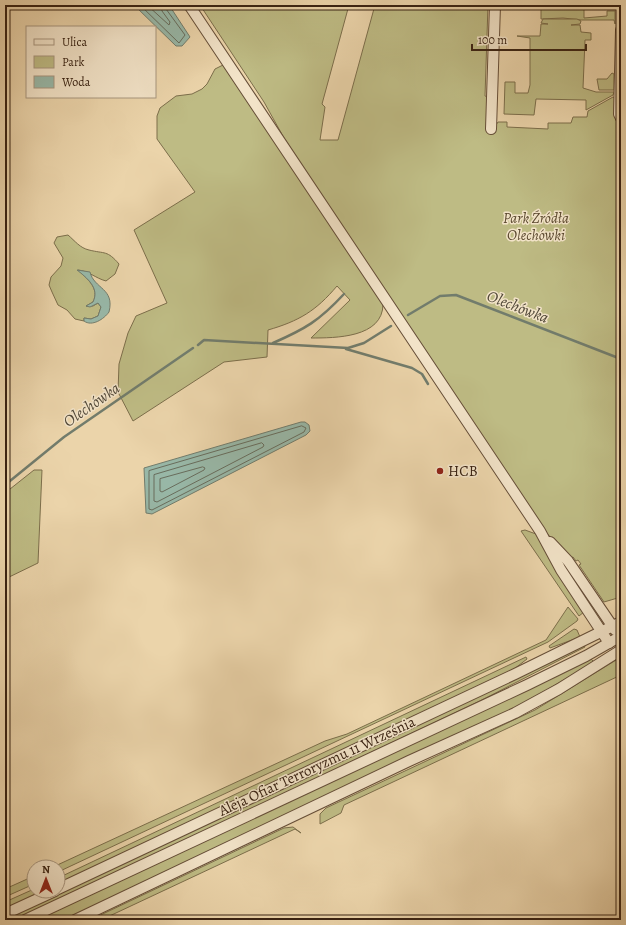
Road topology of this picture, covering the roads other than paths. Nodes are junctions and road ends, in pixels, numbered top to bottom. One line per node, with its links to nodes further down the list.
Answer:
1 (189, 5): 6 (street)
2 (495, 5): 5 (street)
3 (621, 30): 4 (street)
4 (621, 118)
5 (492, 129)
6 (540, 532): 7 (street); 8 (street)
7 (617, 624): 8 (street, Aleja Ofiar Terroryzmu 11 Września); 9 (street)
8 (602, 631): 10 (street); 12 (street, Aleja Ofiar Terroryzmu 11 Września)
9 (620, 637): 10 (street, Aleja Ofiar Terroryzmu 11 Września)
10 (610, 643): 15 (street, Aleja Ofiar Terroryzmu 11 Września)
11 (621, 650): 16 (street)
12 (66, 885)
13 (38, 899): 14 (street)
14 (5, 914)
15 (25, 920)
16 (75, 920)

